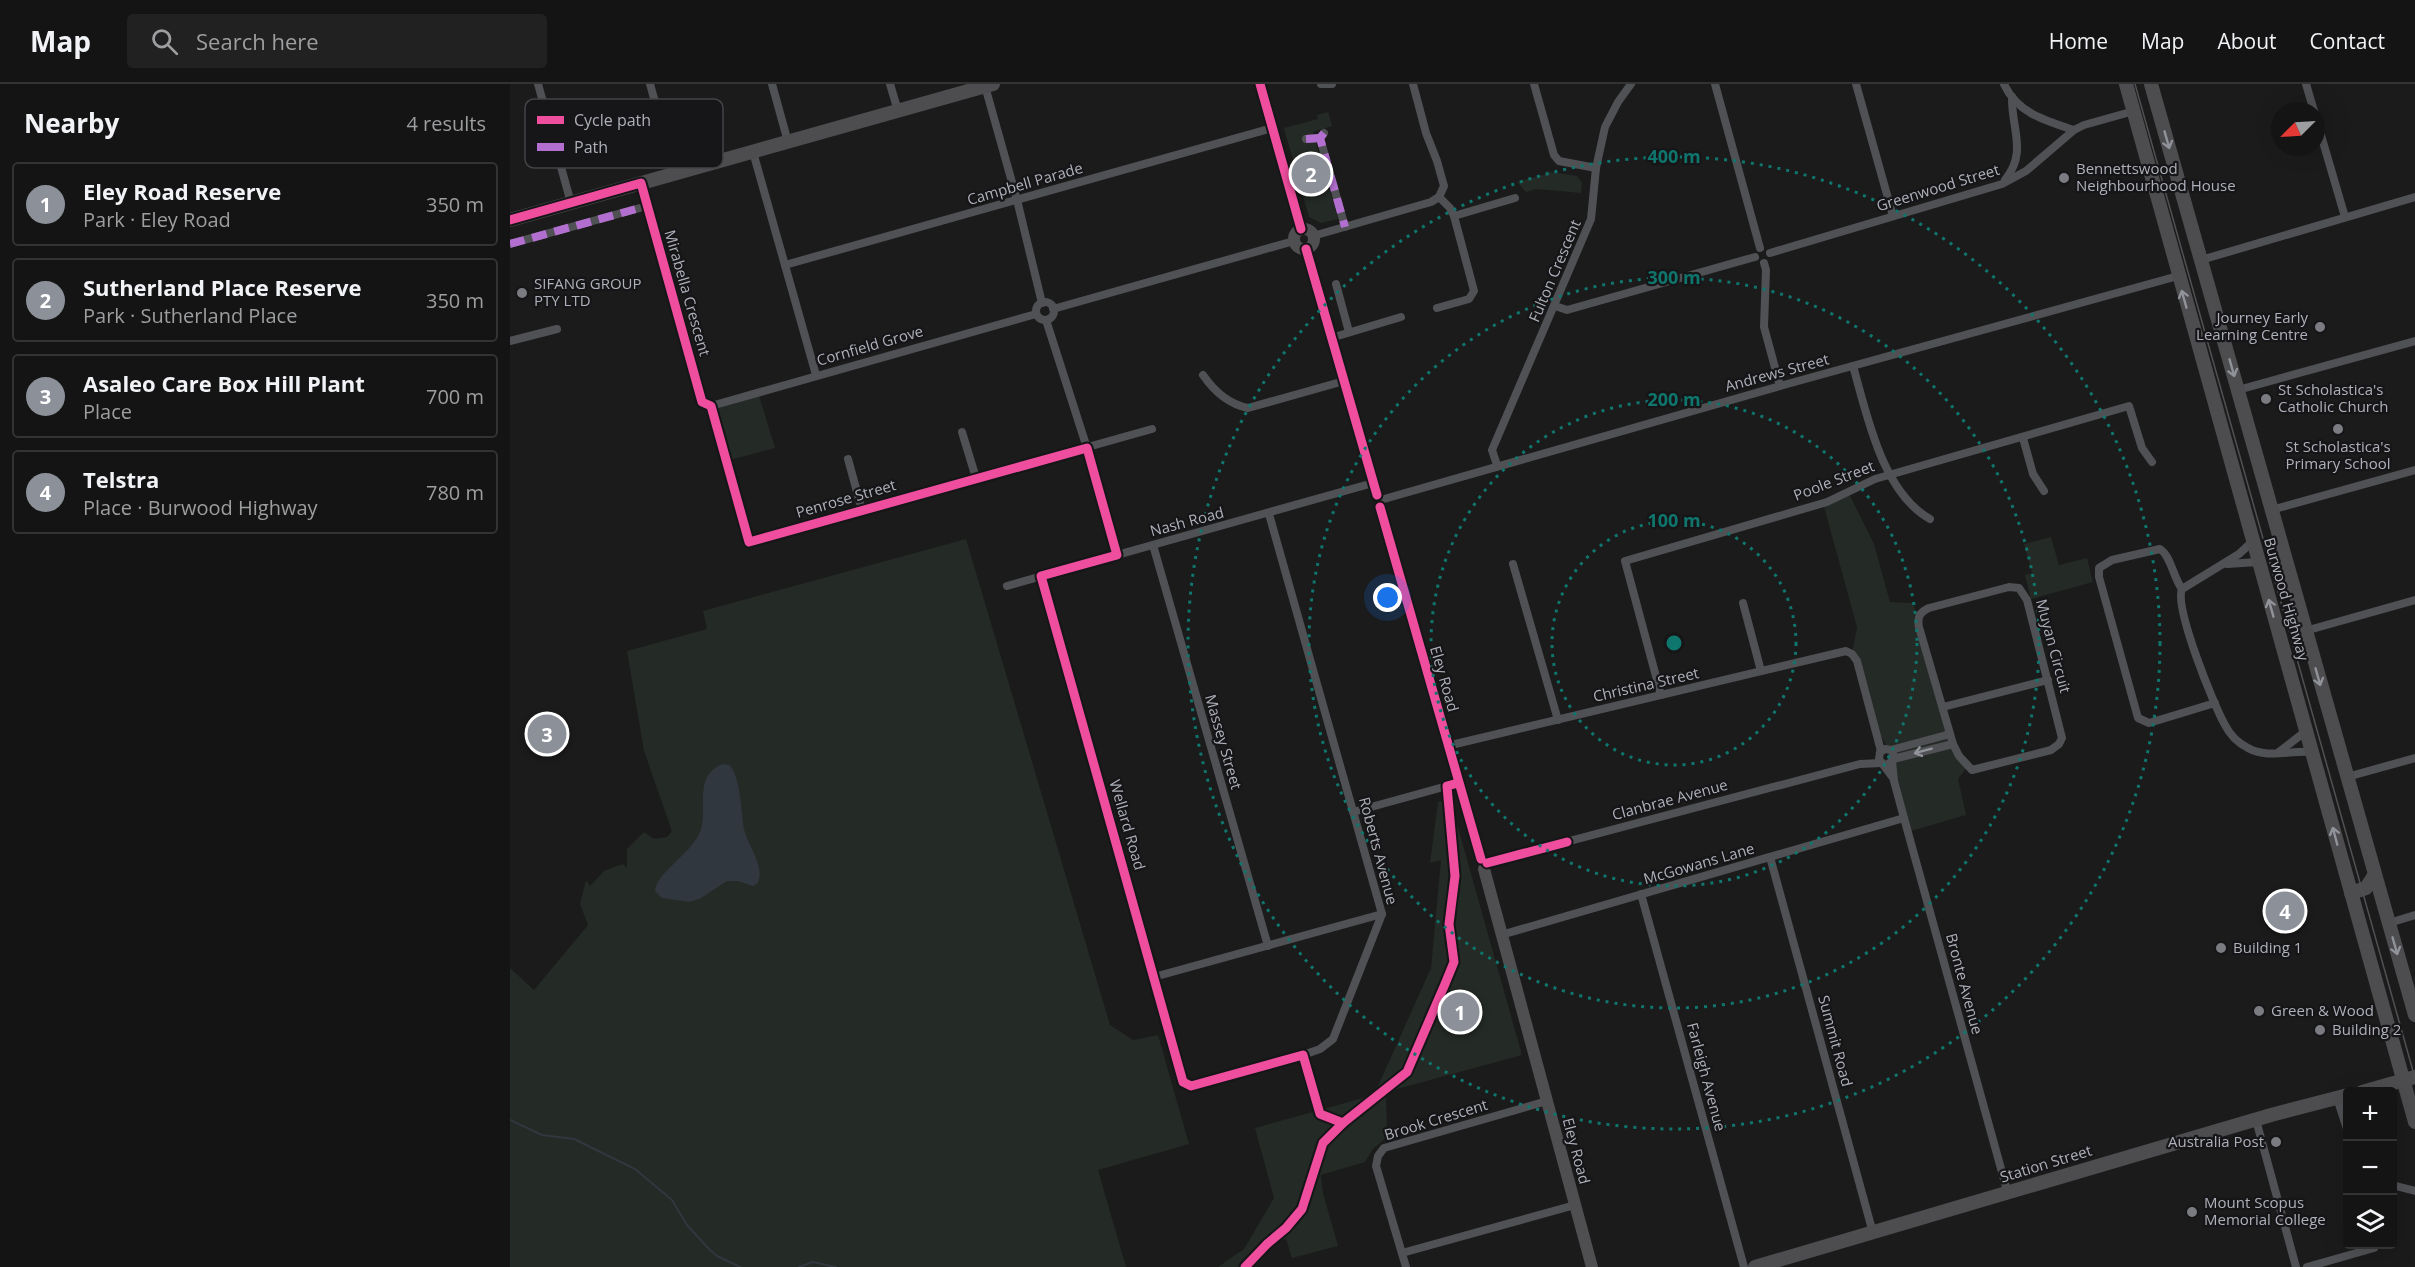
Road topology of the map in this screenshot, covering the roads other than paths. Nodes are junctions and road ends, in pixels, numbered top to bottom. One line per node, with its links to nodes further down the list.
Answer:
1 (538, 84): 19 (street)
2 (650, 84): 20 (street)
3 (772, 84): 27 (street)
4 (890, 84): 22 (street)
5 (1260, 84): 24 (main road)
6 (1321, 84): 7 (street)
7 (1332, 84)
8 (1413, 84): 38 (street)
9 (1534, 84): 34 (street)
10 (1631, 84): 34 (street, Fulton Crescent)
11 (1715, 84): 53 (street)
12 (1856, 84): 45 (street)
13 (2004, 84): 18 (street)
14 (2126, 84): 23 (main road, Burwood Highway)
15 (2151, 84): 57 (main road, Burwood Highway, one-way to 57)
16 (2306, 84): 21 (street)
17 (989, 85): 22 (main road); 41 (street)
18 (2012, 97): 25 (street); 37 (street)
19 (542, 99)
20 (654, 99)
21 (2311, 102)
22 (898, 111): 27 (main road)
23 (2134, 111): 25 (street, Greenwood Street); 60 (main road, Burwood Highway)
24 (1272, 128): 41 (street, Campbell Parade); 49 (main road)
25 (2074, 130): 37 (street, Greenwood Street)
26 (1306, 138): 48 (street)
27 (788, 142): 29 (main road)
28 (2325, 149): 46 (street)
29 (753, 152): 30 (main road); 59 (street)
30 (723, 160)
31 (561, 168): 42 (street)
32 (673, 168): 35 (street)
33 (696, 168): 35 (main road)
34 (1596, 168): 63 (street, Fulton Crescent)
35 (675, 174): 36 (main road)
36 (641, 183): 42 (main road); 43 (street, Mirabella Crescent)
37 (2002, 184): 45 (street, Greenwood Street)
38 (1439, 197): 44 (street); 48 (street)
39 (2415, 197): 46 (street)
40 (1515, 198): 44 (street)
41 (1017, 200): 59 (street, Campbell Parade); 62 (street)
42 (571, 203): 47 (main road)
43 (647, 206): 52 (street); 80 (street, Mirabella Crescent)
44 (1454, 216): 64 (street)
45 (1893, 216): 55 (street, Greenwood Street)
46 (2345, 217): 57 (street)
47 (510, 220)
48 (1345, 227): 50 (street)
49 (1301, 229): 50 (main road); 51 (main road)
50 (1313, 236): 54 (main road)
51 (1294, 242): 54 (main road); 65 (street)
52 (510, 244)
53 (1760, 248): 55 (street); 56 (street)
54 (1306, 249): 71 (main road, Eley Road)
55 (1770, 253): 58 (street)
56 (1755, 257): 58 (street); 63 (street)
57 (2201, 260): 79 (main road, Burwood Highway, one-way to 79)
58 (1764, 263): 78 (street)
59 (785, 265): 75 (street)
60 (2178, 276): 74 (street, Andrews Street); 97 (main road, Burwood Highway, one-way to 60)
61 (1336, 284): 70 (street)
62 (1042, 303): 65 (street); 66 (street)
63 (1556, 306): 87 (street, Fulton Crescent)
64 (1437, 308)
65 (1053, 309): 68 (street)
66 (1036, 314): 68 (street); 75 (street, Cornfield Grove)
67 (1401, 317): 70 (street)
68 (1046, 320): 84 (street)
69 (557, 329): 72 (street)
70 (1349, 332): 71 (street)
71 (1331, 338): 77 (main road, Eley Road)
72 (510, 341)
73 (2415, 341): 79 (street)
74 (1853, 366): 78 (street, Andrews Street); 89 (street)
75 (816, 375): 80 (street, Cornfield Grove)
76 (1203, 375): 77 (street)
77 (1344, 381): 92 (main road, Eley Road)
78 (1780, 386): 87 (street, Andrews Street)
79 (2238, 390): 94 (main road, Burwood Highway)
80 (711, 406): 93 (street, Penrose Street)
81 (1152, 429): 84 (street, Penrose Street)
82 (962, 432): 90 (street)
83 (2023, 438): 86 (street, Poole Street); 89 (street, Poole Street); 91 (street)
84 (1087, 448): 90 (street, Penrose Street); 99 (street)
85 (848, 459): 93 (street)
86 (2152, 462)
87 (1497, 465): 92 (street, Andrews Street)
88 (2415, 470): 94 (street)
89 (1890, 474): 96 (street); 112 (street, Poole Street)
90 (976, 478): 93 (street, Penrose Street)
91 (2044, 491)
92 (1379, 496): 95 (street, Nash Road); 119 (main road, Eley Road)
93 (862, 510)
94 (2271, 510): 108 (main road, Burwood Highway)
95 (1269, 514): 98 (street, Nash Road); 126 (street, Roberts Avenue)
96 (1930, 519)
97 (2253, 541): 100 (main road, Burwood Highway); 102 (street)
98 (1153, 545): 99 (street, Nash Road); 137 (street, Massey Street)
99 (1117, 555): 103 (street, Nash Road)
100 (2258, 562): 102 (street); 116 (main road, Burwood Highway, one-way to 100)
101 (1513, 564): 115 (street)
102 (2223, 565): 105 (street)
103 (1041, 576): 104 (street, Nash Road); 138 (street, Wellard Road)
104 (1007, 585)
105 (2182, 589): 113 (street); 113 (street)
106 (2415, 600): 108 (street)
107 (1743, 603): 110 (street)
108 (2305, 631): 124 (main road, Burwood Highway, one-way to 124)
109 (1852, 654): 110 (street, Christina Street); 122 (street, Bronte Avenue)
110 (1761, 671): 112 (street, Christina Street)
111 (2048, 680): 114 (street); 114 (street, Muyan Circuit); 118 (street, Muyan Circuit)
112 (1661, 695): 115 (street, Christina Street)
113 (2215, 704): 120 (street)
114 (1943, 707): 117 (street, Muyan Circuit)
115 (1558, 720): 119 (street, Christina Street)
116 (2306, 731): 120 (street); 121 (main road, Burwood Highway)
117 (1950, 734): 118 (street, Muyan Circuit); 122 (street)
118 (1953, 744): 122 (street, one-way to 122)
119 (1447, 746): 125 (main road, Eley Road)
120 (2278, 752): 121 (street)
121 (2312, 752): 131 (main road, Burwood Highway, one-way to 121)
122 (1887, 756): 127 (street, Bronte Avenue); 129 (street, Clanbrae Avenue)
123 (2415, 758): 124 (street)
124 (2347, 777): 130 (main road, Burwood Highway)
125 (1458, 783): 126 (street); 129 (main road, Eley Road)
126 (1353, 812): 133 (street, Roberts Avenue)
127 (1904, 818): 128 (street, McGowans Lane); 149 (street, Bronte Avenue)
128 (1770, 857): 132 (street, McGowans Lane); 151 (street, Summit Road)
129 (1484, 864): 136 (main road, Eley Road)
130 (2375, 874): 131 (main road); 135 (main road, Burwood Highway)
131 (2351, 893): 140 (main road, Burwood Highway)
132 (1641, 894): 136 (street, McGowans Lane); 157 (street, Farleigh Avenue)
133 (1382, 914): 137 (street); 141 (street, Roberts Avenue)
134 (2415, 915): 135 (street)
135 (2389, 923): 139 (main road, Burwood Highway, one-way to 139)
136 (1501, 935): 144 (main road, Eley Road)
137 (1268, 946): 138 (street)
138 (1154, 977): 141 (street, Wellard Road)
139 (2415, 1015)
140 (2409, 1078): 142 (main road); 146 (main road, Burwood Highway)
141 (1183, 1082)
142 (2379, 1087)
143 (2342, 1097): 145 (main road, Station Street)
144 (1547, 1101): 150 (main road, Eley Road); 153 (street, Brook Crescent)
145 (2256, 1120): 149 (main road, Station Street); 159 (street)
146 (2415, 1122)
147 (2397, 1186): 148 (street)
148 (2415, 1191)
149 (2007, 1194): 151 (main road, Station Street)
150 (1575, 1205): 153 (street); 156 (main road, Eley Road)
151 (1873, 1233): 154 (main road, Station Street)
152 (2370, 1249): 160 (street)
153 (1402, 1253): 155 (street, Brook Crescent)
154 (1778, 1264): 158 (main road, Station Street)
155 (1406, 1267)
156 (1592, 1267)
157 (1744, 1267)
158 (1755, 1267)
159 (2296, 1267)
160 (2307, 1267)

